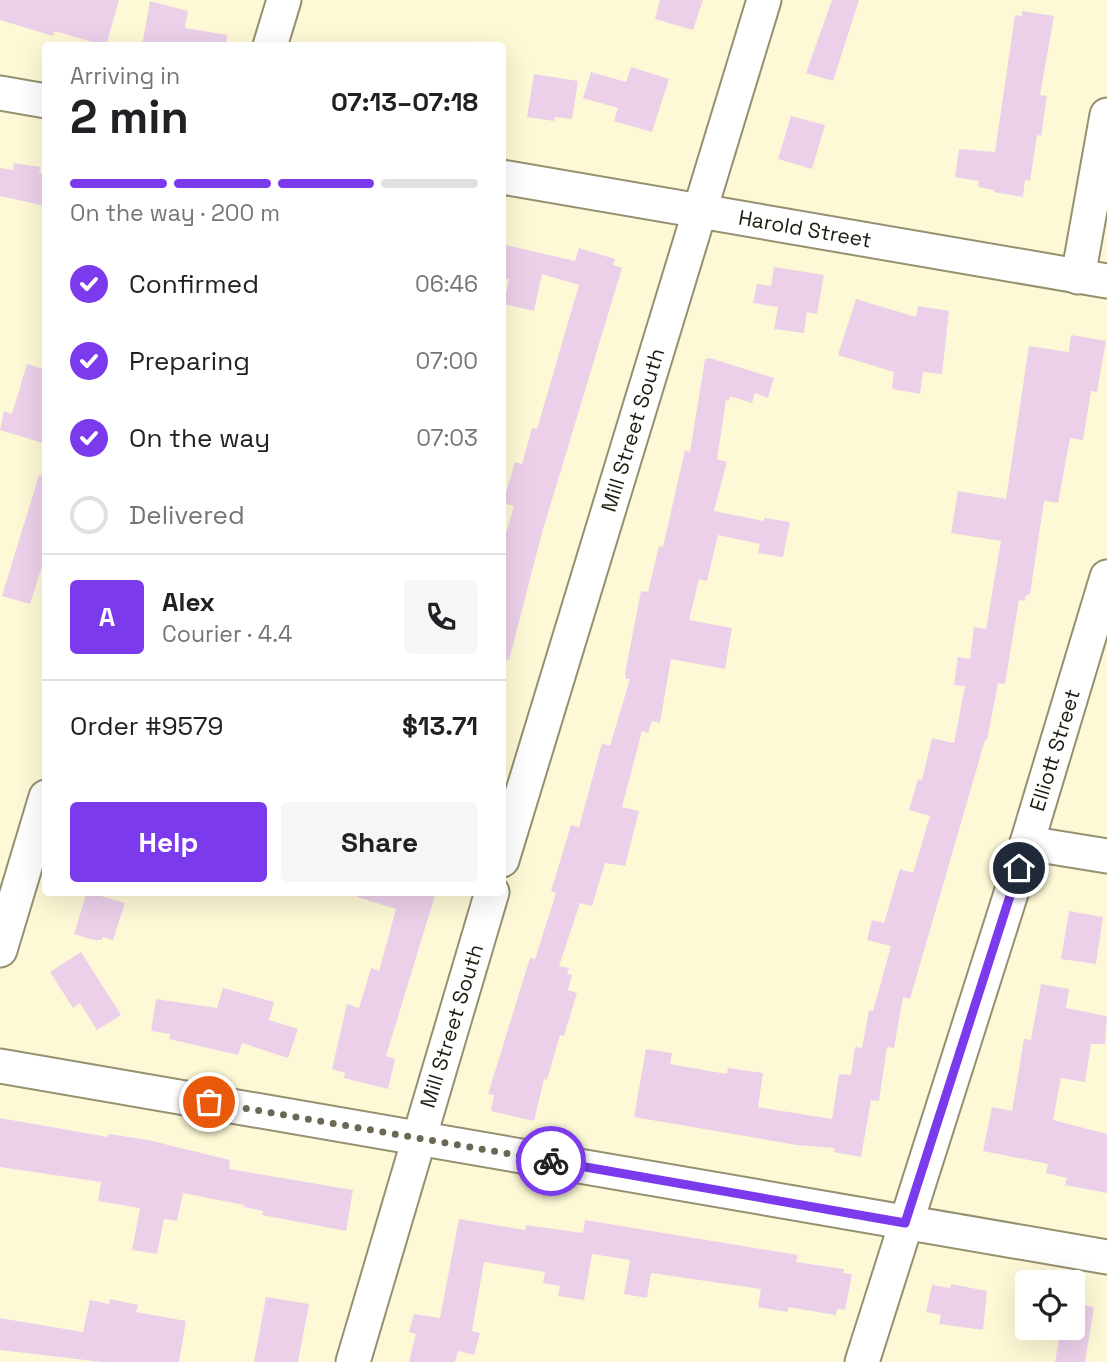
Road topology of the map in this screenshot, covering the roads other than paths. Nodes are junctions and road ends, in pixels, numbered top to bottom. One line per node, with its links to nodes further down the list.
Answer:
1 (284, 0): 3 (street)
2 (764, 0): 8 (street, Mill Street South)
3 (271, 42)
4 (0, 93): 5 (street)
5 (42, 100)
6 (1107, 115): 9 (street)
7 (506, 178): 8 (street, Harold Street)
8 (699, 211): 9 (street, Harold Street); 13 (street, Mill Street South)
9 (1092, 279)
10 (1107, 577): 12 (street, Elliott Street)
11 (42, 810): 16 (street)
12 (1027, 843): 14 (street); 19 (street, Elliott Street)
13 (506, 847)
14 (1107, 856)
15 (491, 896): 18 (street, Mill Street South)
16 (0, 950)
17 (0, 1066): 18 (street)
18 (418, 1137): 19 (street); 21 (street, Mill Street South)
19 (905, 1223): 20 (street); 22 (street, Elliott Street)
20 (1107, 1256)
21 (353, 1362)
22 (862, 1362)

